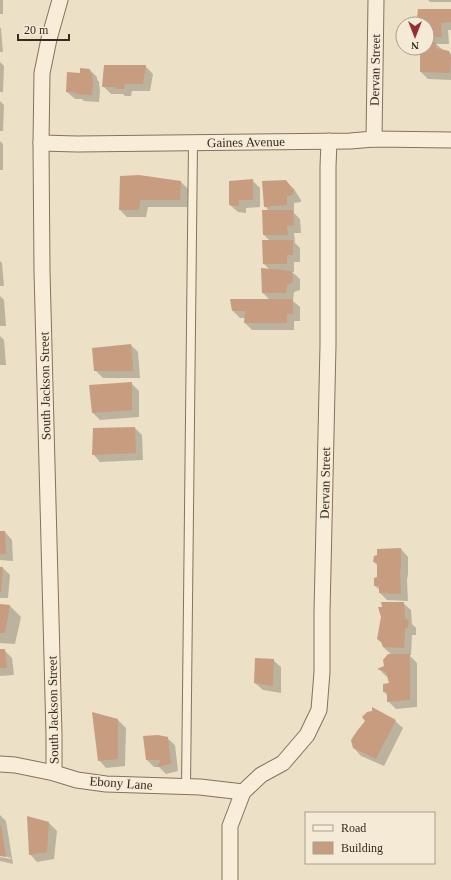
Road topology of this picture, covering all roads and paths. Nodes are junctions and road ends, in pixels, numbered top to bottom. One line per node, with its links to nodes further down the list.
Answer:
1 (60, 0): 6 (street, South Jackson Street)
2 (376, 0): 3 (street, Dervan Street)
3 (374, 139): 4 (street, Gaines Avenue); 5 (street, Gaines Avenue)
4 (451, 140)
5 (329, 141): 7 (street, Gaines Avenue); 11 (street, Dervan Street)
6 (41, 143): 7 (street, Gaines Avenue); 9 (street, South Jackson Street)
7 (193, 143): 10 (lane)
8 (0, 764): 9 (street, Ebony Lane)
9 (54, 774): 10 (street, Ebony Lane)
10 (186, 787): 11 (street, Ebony Lane)
11 (243, 792): 12 (street)
12 (230, 880)

